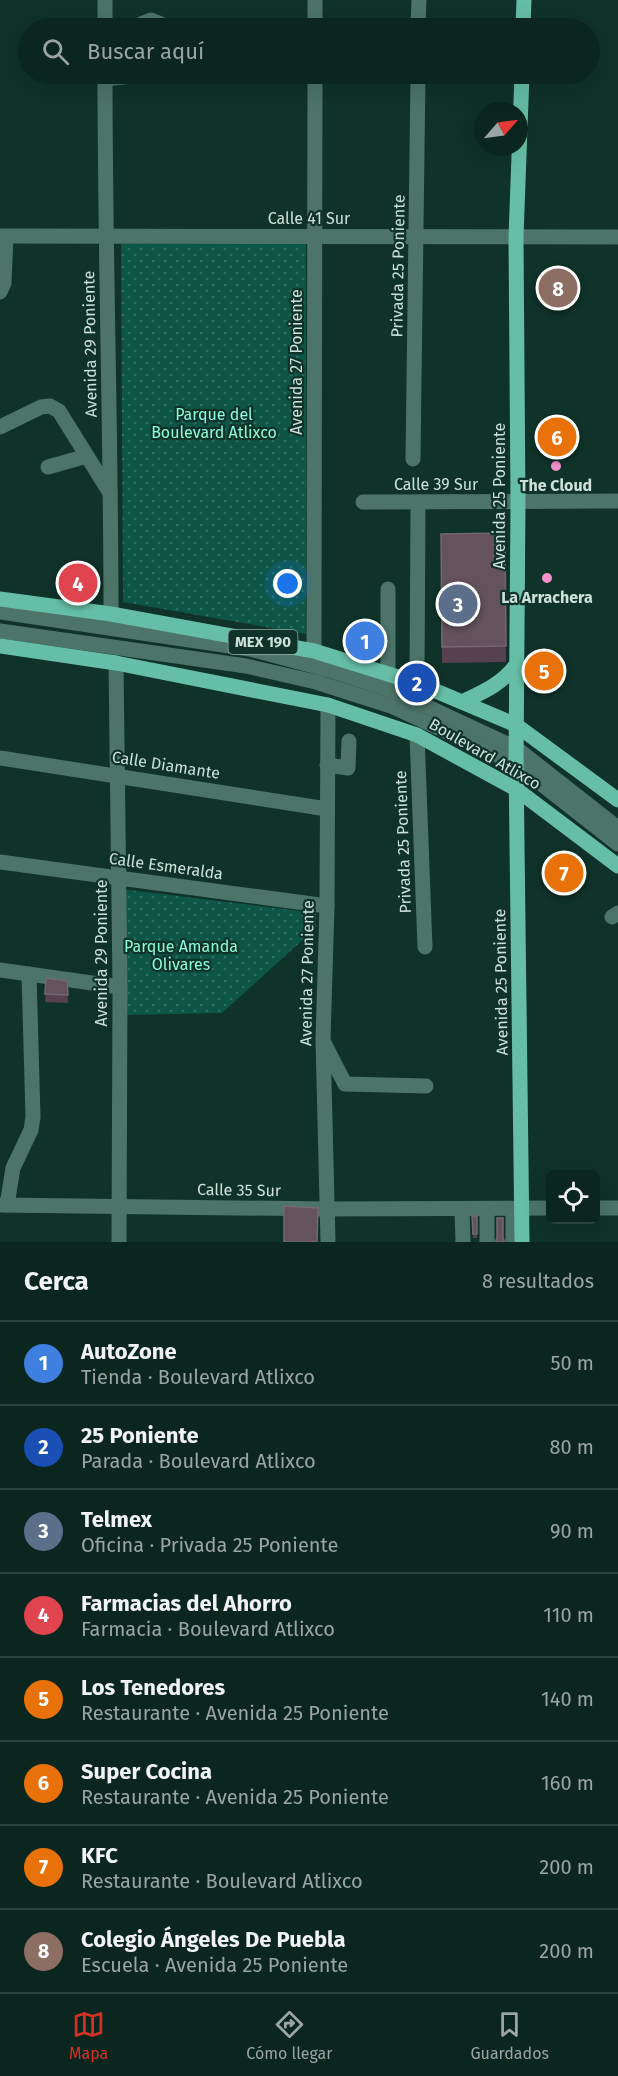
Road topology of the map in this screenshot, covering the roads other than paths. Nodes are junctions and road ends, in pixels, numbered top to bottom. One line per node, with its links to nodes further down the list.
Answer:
1 (105, 0): 5 (street)
2 (315, 0): 6 (street)
3 (418, 0): 7 (street)
4 (524, 0): 8 (main road)
5 (105, 18)
6 (315, 18)
7 (418, 18)
8 (523, 18)
9 (105, 84): 13 (street, Avenida 29 Poniente)
10 (315, 84): 15 (street, Avenida 27 Poniente)
11 (418, 84): 16 (street, Privada 25 Poniente)
12 (522, 84): 17 (main road, Avenida 25 Poniente)
13 (106, 235): 14 (street, Calle 41 Sur); 15 (street, Calle 41 Sur); 24 (street, Avenida 29 Poniente)
14 (3, 236): 19 (street)
15 (314, 236): 16 (street, Calle 41 Sur); 35 (street, Avenida 27 Poniente)
16 (417, 236): 17 (street, Calle 41 Sur); 22 (street, Privada 25 Poniente)
17 (516, 237): 18 (street, Calle 41 Sur); 28 (main road, Avenida 25 Poniente)
18 (618, 237)
19 (0, 292)
20 (0, 427): 21 (street)
21 (87, 456): 23 (street); 24 (street)
22 (414, 459)
23 (48, 467)
24 (111, 495): 32 (street, Avenida 29 Poniente)
25 (618, 501): 28 (street, Calle 39 Sur)
26 (363, 502): 27 (street, Calle 39 Sur)
27 (418, 502): 28 (street, Calle 39 Sur); 39 (street)
28 (518, 502): 37 (main road, Avenida 25 Poniente)
29 (388, 589): 38 (street)
30 (0, 599): 32 (main road, Boulevard Atlixco / MEX 190)
31 (0, 612): 45 (street)
32 (111, 614): 35 (main road, Boulevard Atlixco / MEX 190)
33 (0, 631): 47 (street)
34 (0, 646): 36 (main road, Boulevard Atlixco)
35 (314, 651): 38 (main road, Boulevard Atlixco / MEX 190)
36 (116, 663): 41 (main road, Boulevard Atlixco); 49 (street, Avenida 29 Poniente)
37 (516, 665): 40 (main road); 42 (main road, Avenida 25 Poniente)
38 (388, 674): 39 (main road, Boulevard Atlixco / MEX 190)
39 (417, 682): 40 (main road, Boulevard Atlixco / MEX 190)
40 (462, 702): 42 (main road, Boulevard Atlixco / MEX 190)
41 (328, 705): 43 (main road, Boulevard Atlixco); 48 (street, Avenida 27 Poniente)
42 (516, 725): 45 (main road, Avenida 25 Poniente); 51 (main road, Boulevard Atlixco / MEX 190)
43 (417, 735): 50 (main road, Boulevard Atlixco); 59 (street, Privada 25 Poniente)
44 (349, 741): 48 (street)
45 (516, 748): 47 (main road, Avenida 25 Poniente); 53 (street)
46 (0, 758): 49 (street, Calle Diamante)
47 (516, 764): 50 (main road, Avenida 25 Poniente); 54 (street)
48 (327, 765): 52 (street, Avenida 27 Poniente)
49 (117, 776): 52 (street, Calle Diamante); 57 (street, Avenida 29 Poniente)
50 (516, 789): 56 (main road, Boulevard Atlixco); 71 (main road, Avenida 25 Poniente)
51 (618, 800)
52 (327, 809): 58 (street, Avenida 27 Poniente)
53 (618, 828)
54 (618, 844)
55 (0, 862): 57 (street, Calle Esmeralda)
56 (618, 866)
57 (118, 878): 58 (street, Calle Esmeralda); 62 (street, Avenida 29 Poniente)
58 (327, 906): 63 (street, Avenida 27 Poniente)
59 (425, 947)
60 (0, 970): 61 (street)
61 (29, 974): 62 (street); 65 (street)
62 (120, 987): 66 (street, Avenida 29 Poniente)
63 (323, 1040): 64 (street); 70 (street, Avenida 27 Poniente)
64 (426, 1086)
65 (3, 1205): 66 (street, Calle 35 Sur)
66 (119, 1206): 70 (street, Calle 35 Sur); 74 (street, Avenida 29 Poniente)
67 (546, 1208): 71 (street, Calle 35 Sur)
68 (600, 1208): 69 (street)
69 (618, 1208)
70 (327, 1209): 72 (street, Calle 35 Sur); 75 (street, Avenida 27 Poniente)
71 (517, 1212): 73 (street, Calle 35 Sur); 78 (street); 79 (main road, Avenida 25 Poniente)
72 (462, 1213): 73 (street, Calle 35 Sur); 76 (street)
73 (487, 1213): 77 (street)
74 (119, 1242)
75 (328, 1242)
76 (464, 1242)
77 (487, 1242)
78 (513, 1242)
79 (522, 1242)

